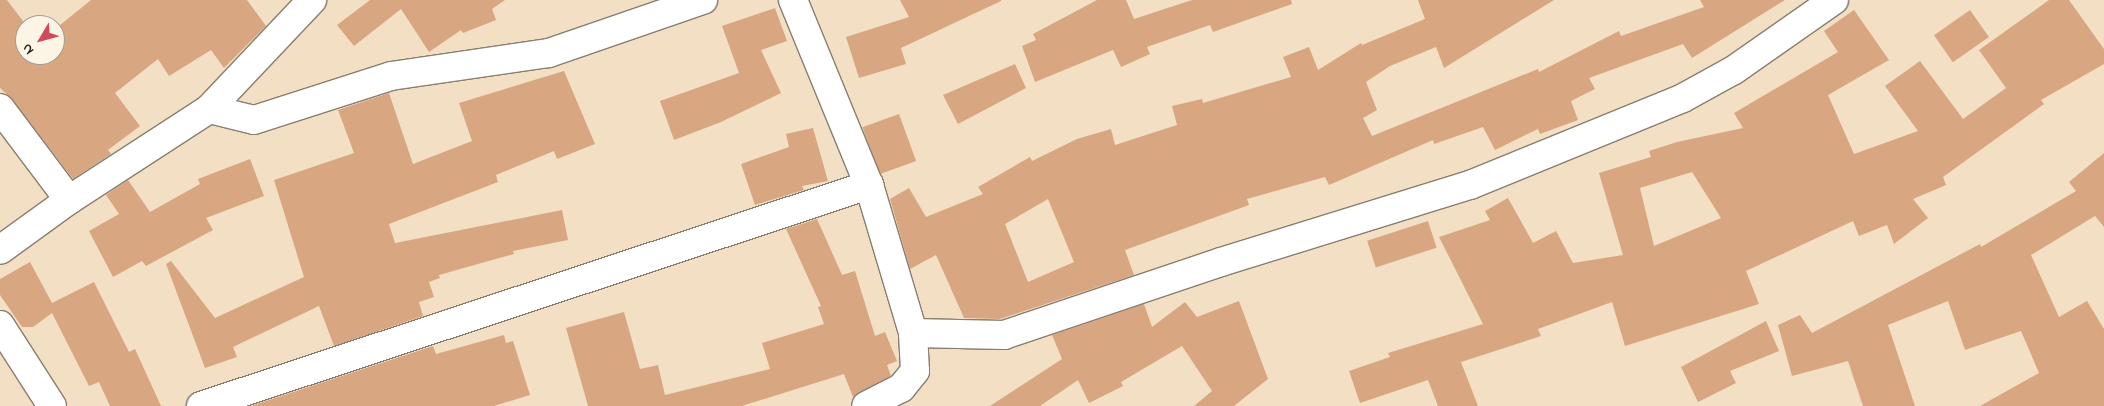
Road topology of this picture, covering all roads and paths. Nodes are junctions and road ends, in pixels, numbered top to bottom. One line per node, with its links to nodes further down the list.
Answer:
1 (312, 0): 6 (street)
2 (703, 0): 6 (street)
3 (793, 0): 7 (street)
4 (1834, 0): 11 (street)
5 (0, 108): 8 (street)
6 (209, 109): 8 (street)
7 (868, 186): 11 (street); 13 (street)
8 (69, 200): 9 (street)
9 (0, 250)
10 (0, 324): 12 (street)
11 (913, 333): 14 (street)
12 (52, 406)
13 (201, 406)
14 (866, 406)

